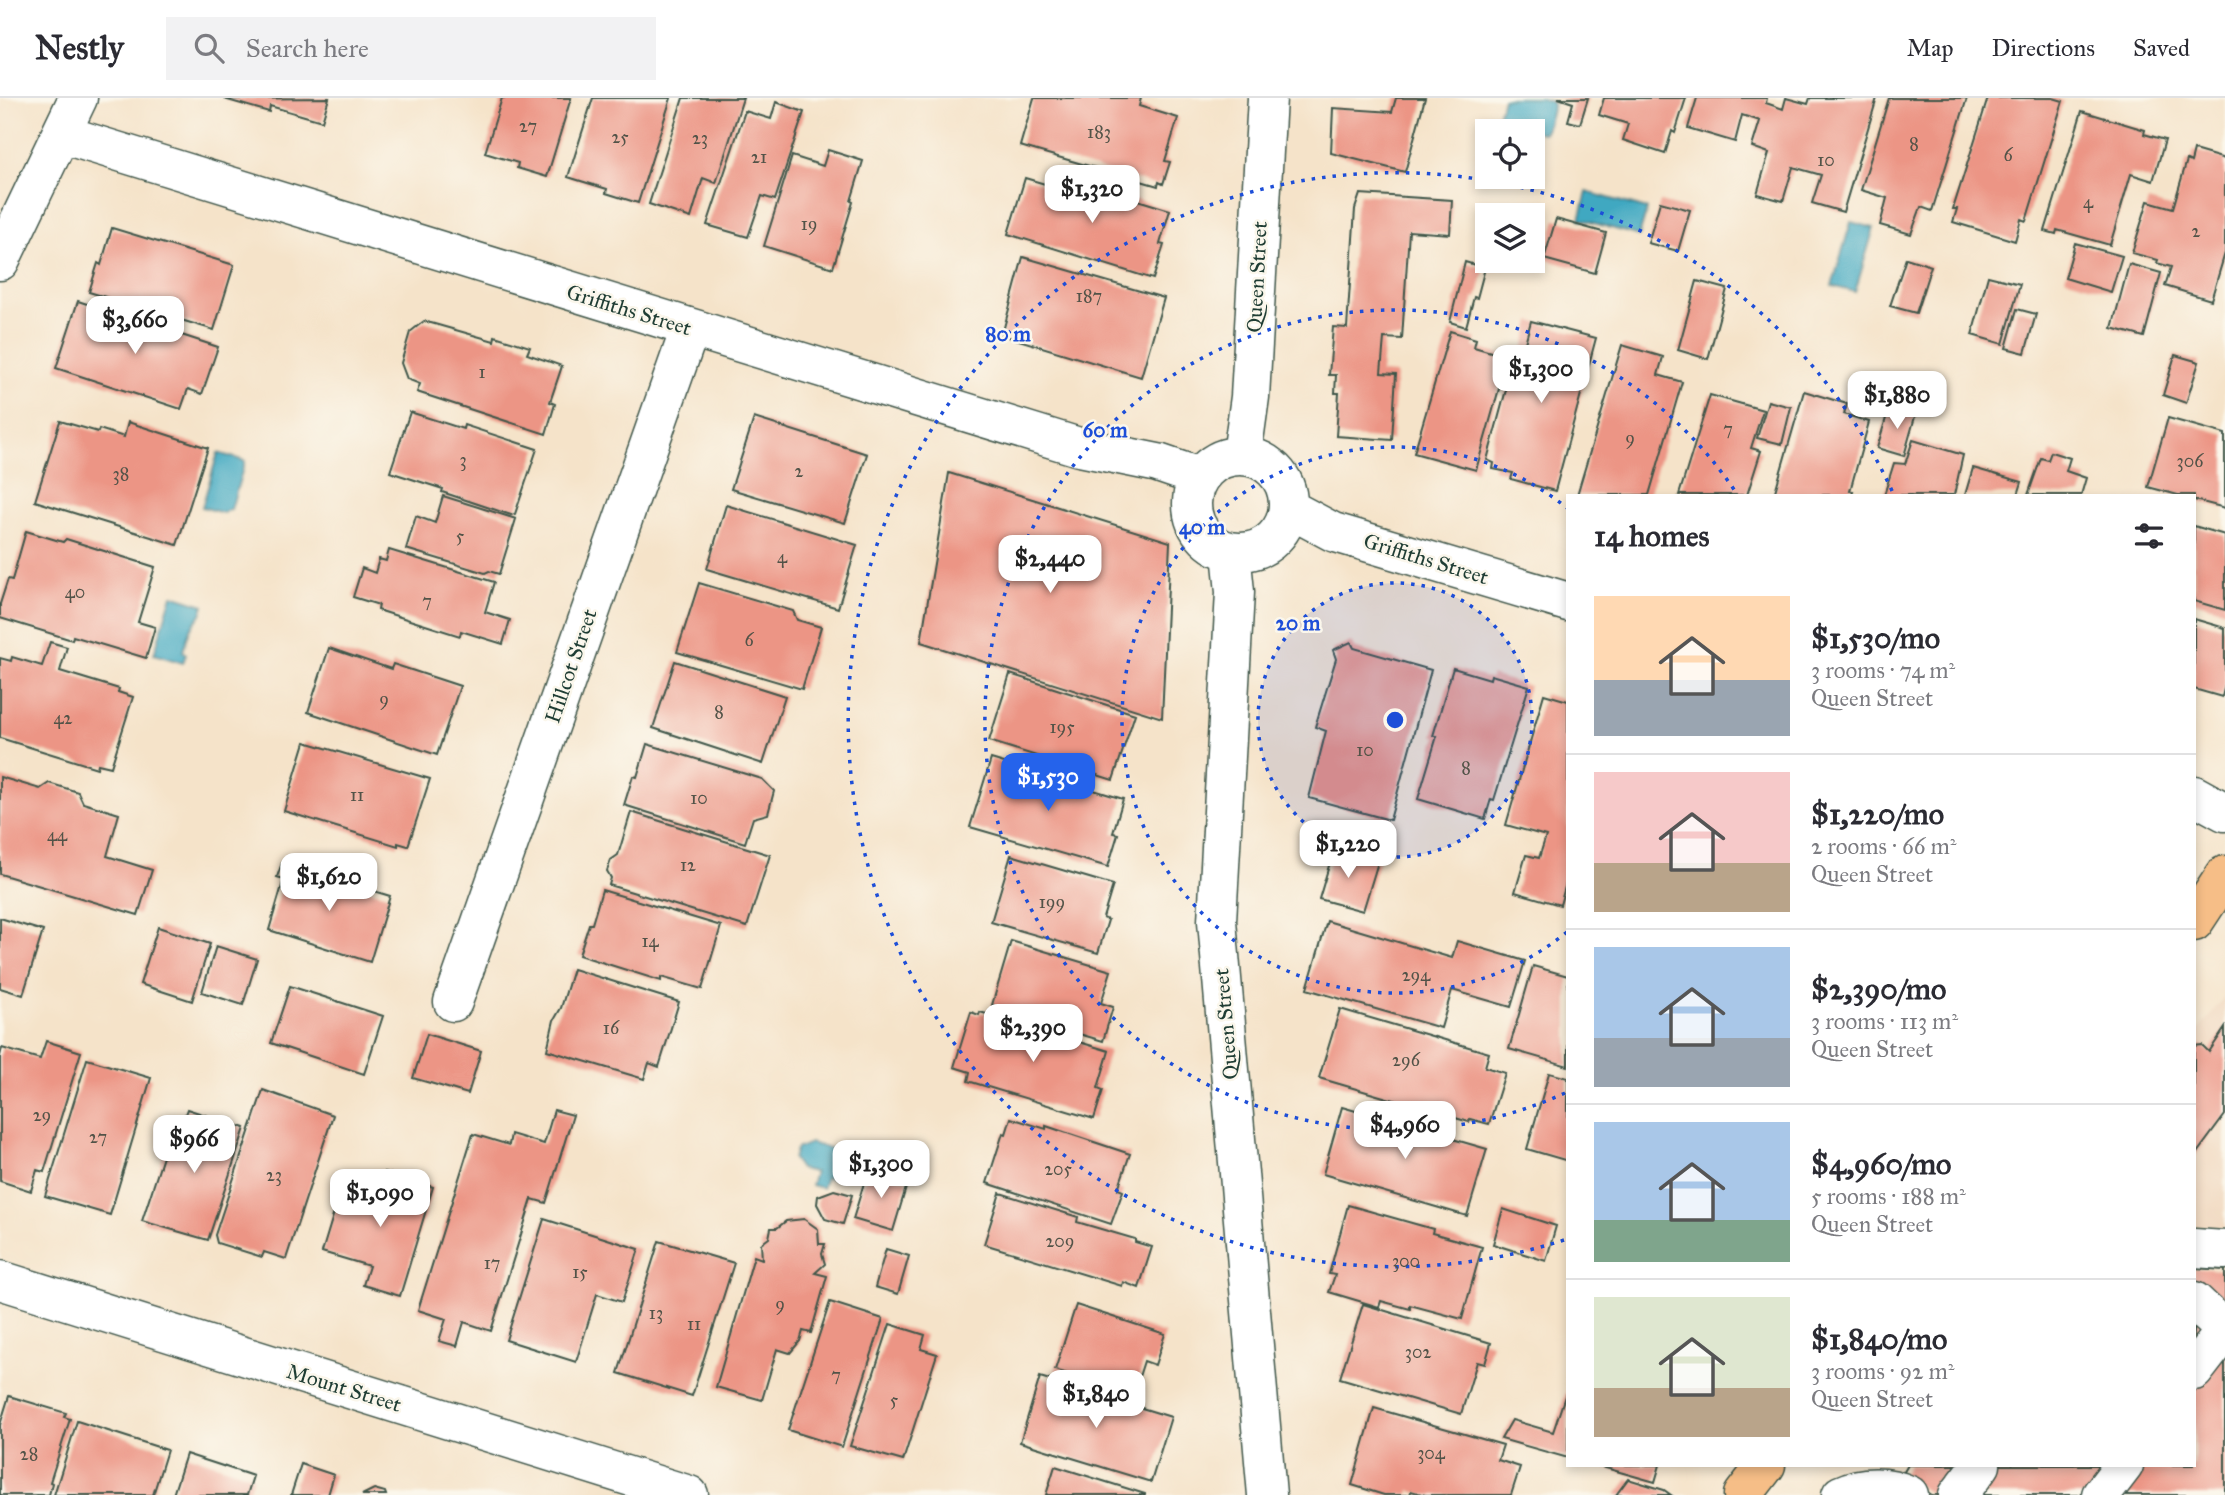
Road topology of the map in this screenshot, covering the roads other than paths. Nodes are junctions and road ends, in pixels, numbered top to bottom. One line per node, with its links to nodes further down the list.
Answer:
1 (78, 98): 3 (street)
2 (1267, 98): 6 (street, Queen Street)
3 (61, 134): 4 (street); 5 (street, Griffiths Street)
4 (0, 261)
5 (690, 329): 7 (street, Griffiths Street); 15 (street, Hillcot Street)
6 (1242, 455): 7 (street); 8 (street)
7 (1199, 477): 9 (street)
8 (1288, 508): 9 (street); 10 (street, Griffiths Street)
9 (1231, 552): 28 (street, Queen Street)
10 (1566, 601)
11 (2196, 796): 12 (street)
12 (2225, 812)
13 (2225, 875): 14 (highway)
14 (2196, 919)
15 (453, 1003)
16 (2196, 1248): 17 (street)
17 (2225, 1250)
18 (0, 1280): 27 (street, Mount Street)
19 (2196, 1294): 21 (street)
20 (2196, 1303): 22 (street)
21 (2225, 1306)
22 (2225, 1331): 23 (street)
23 (2196, 1368)
24 (1764, 1467): 29 (highway)
25 (1979, 1467): 32 (street)
26 (2122, 1467): 33 (street)
27 (689, 1495)
28 (1267, 1495)
29 (1743, 1495)
30 (1841, 1495): 31 (street)
31 (1909, 1495)
32 (1958, 1495)
33 (2101, 1495)

